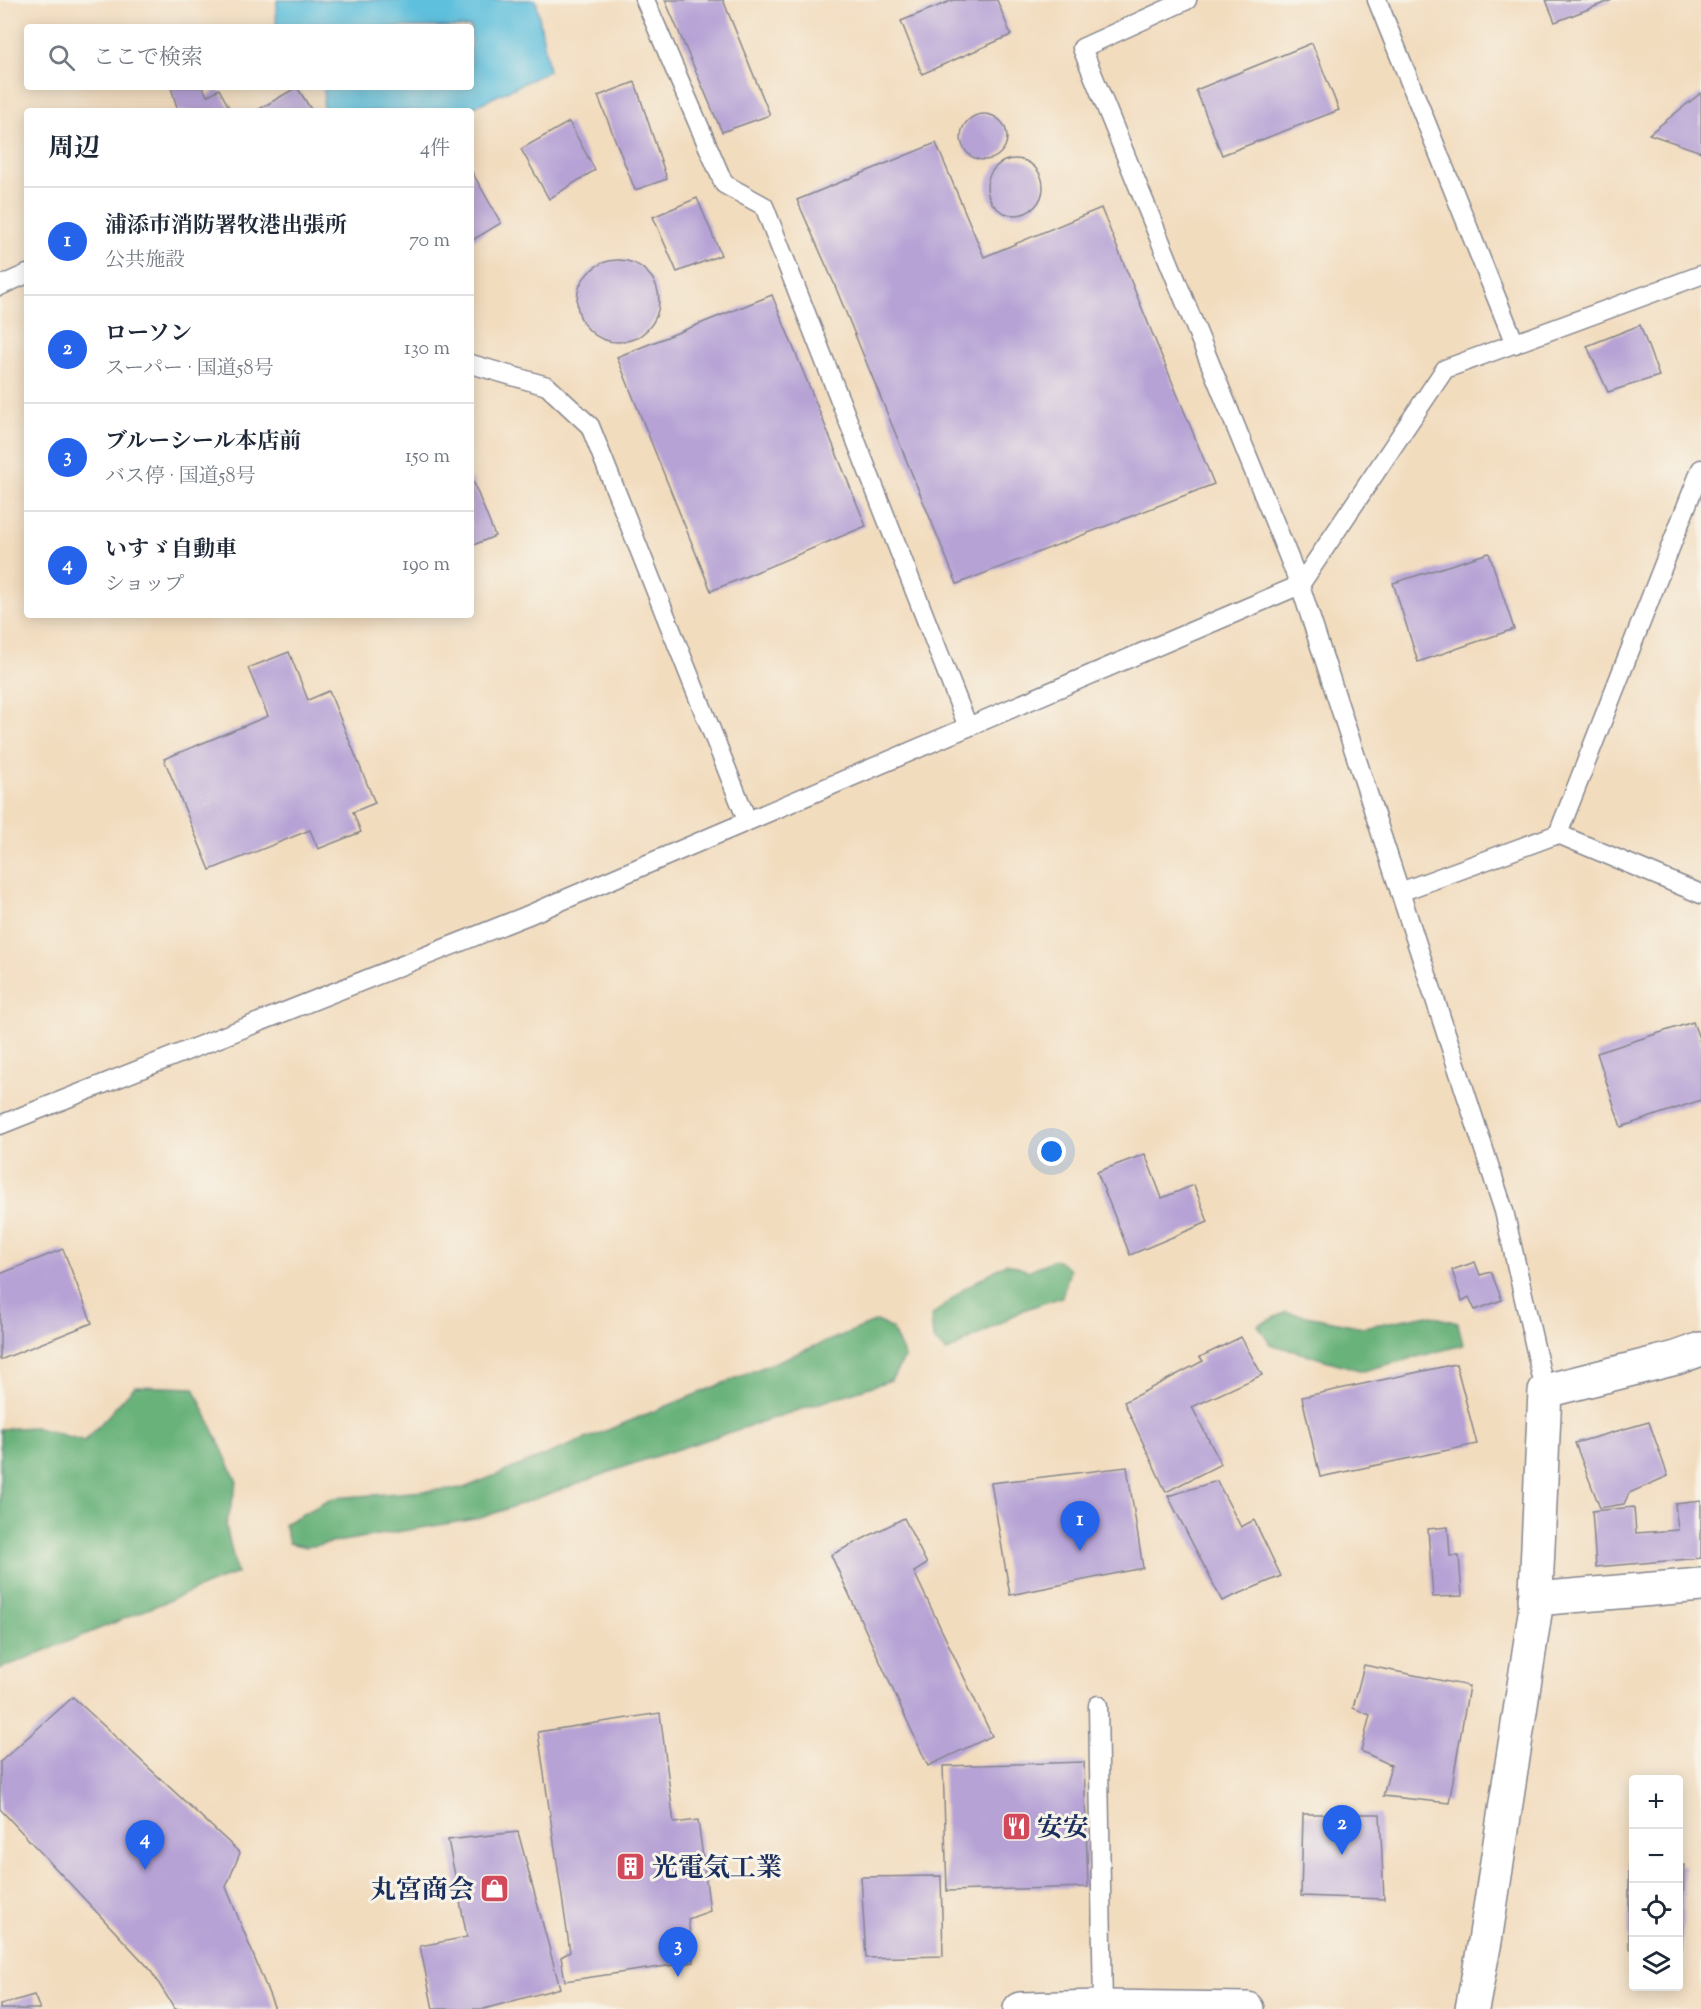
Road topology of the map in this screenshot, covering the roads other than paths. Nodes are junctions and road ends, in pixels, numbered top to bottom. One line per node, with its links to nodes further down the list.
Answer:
1 (645, 0): 11 (lane)
2 (1187, 0): 10 (lane)
3 (1377, 0): 7 (lane)
4 (1701, 274): 7 (lane)
5 (24, 275): 6 (lane)
6 (0, 286)
7 (1515, 344): 10 (lane)
8 (474, 365): 12 (lane)
9 (1701, 469): 13 (lane)
10 (1300, 585): 11 (lane); 14 (lane)
11 (968, 727): 12 (lane)
12 (747, 820): 16 (lane)
13 (1558, 834): 14 (lane); 15 (lane)
14 (1400, 892): 18 (lane)
15 (1701, 894)
16 (0, 1125)
17 (1701, 1349): 18 (main road)
18 (1545, 1391): 20 (main road)
19 (1701, 1586): 20 (main road)
20 (1536, 1599): 25 (main road)
21 (1098, 1705): 22 (lane)
22 (1103, 2008): 23 (main road); 24 (main road)
23 (1020, 2009)
24 (1247, 2009)
25 (1472, 2009)

